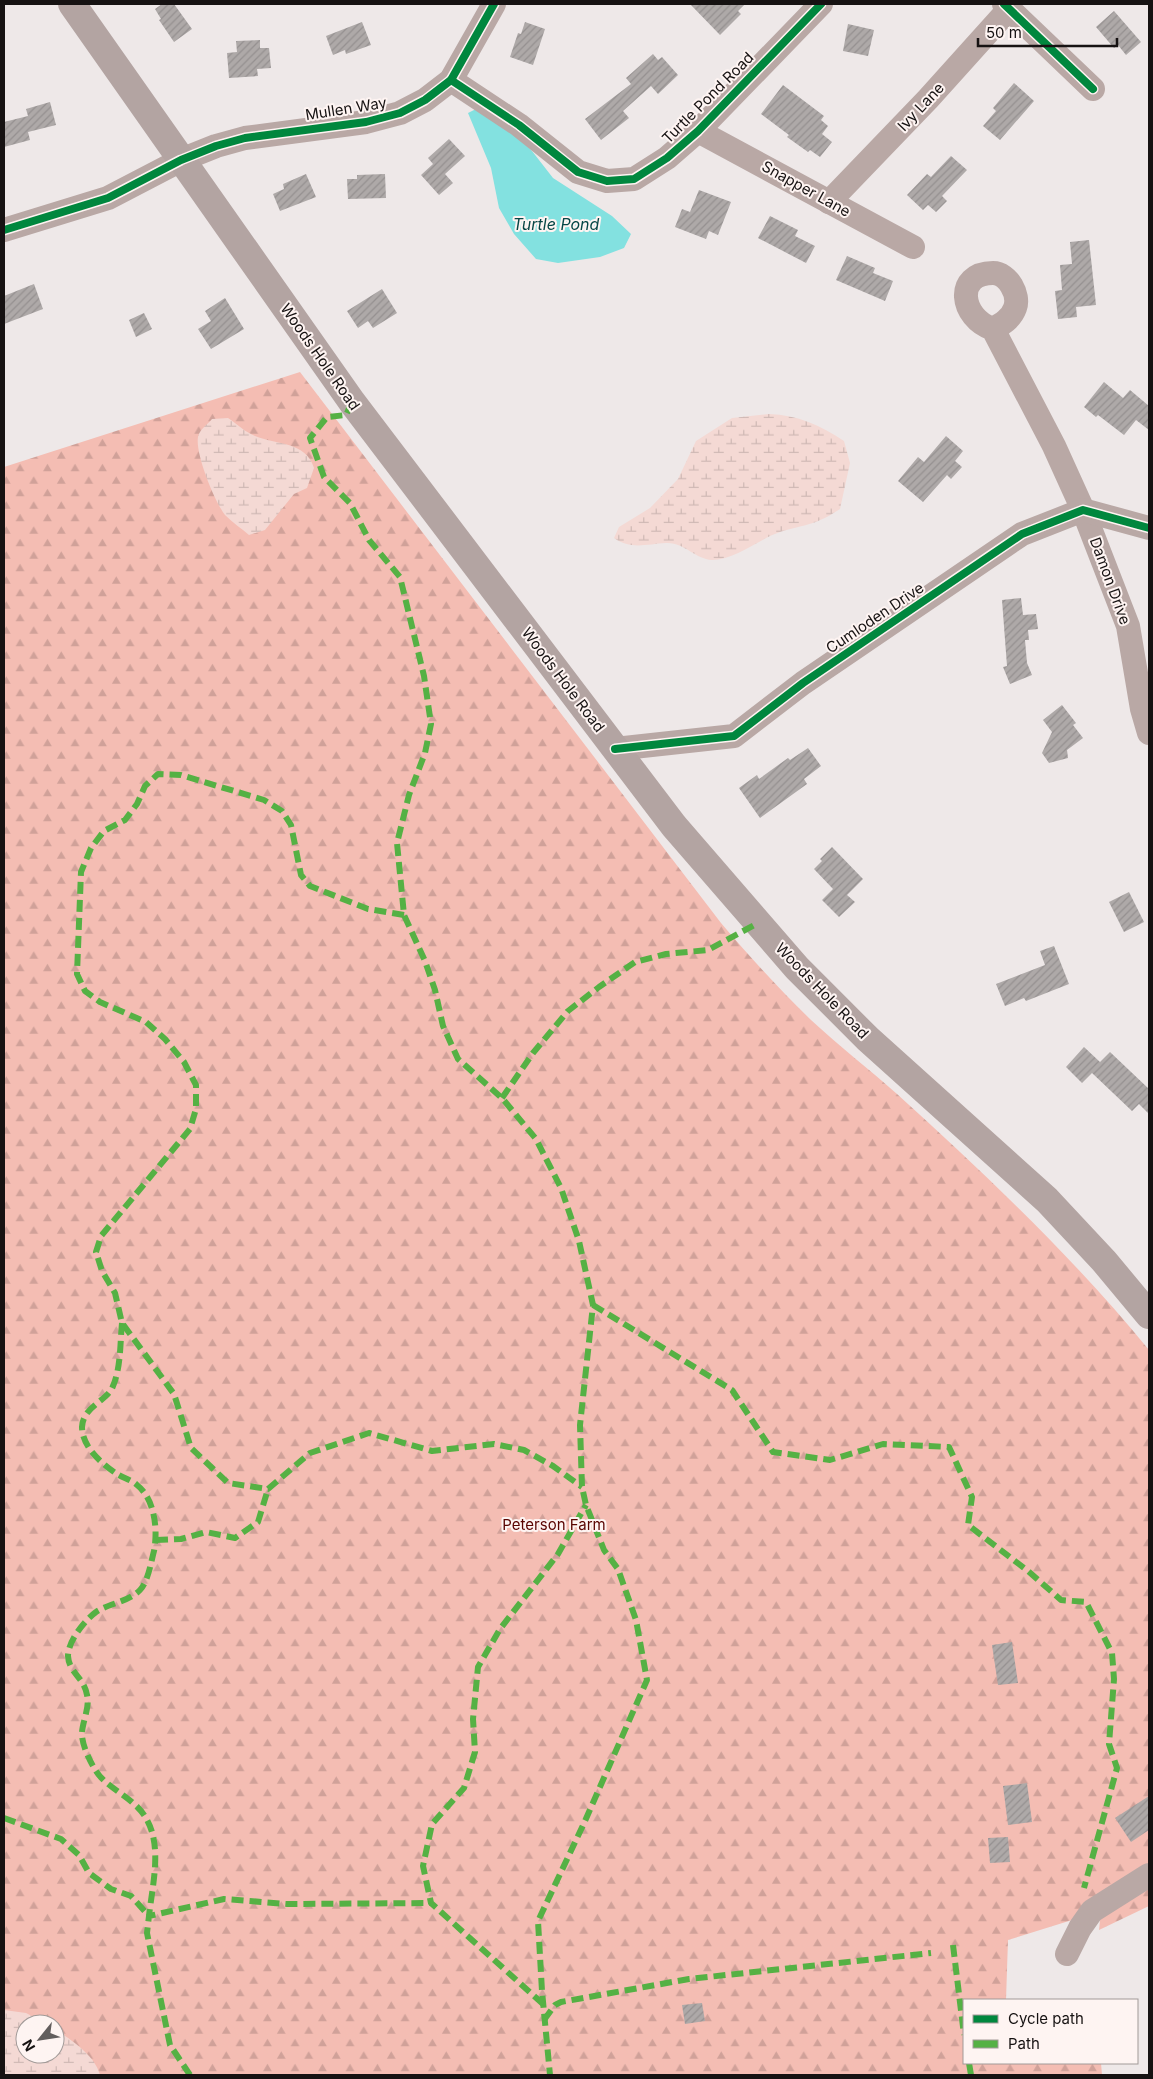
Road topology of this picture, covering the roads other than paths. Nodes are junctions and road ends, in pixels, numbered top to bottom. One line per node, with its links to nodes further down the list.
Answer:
1 (72, 4): 8 (highway, Woods Hole Road)
2 (494, 4): 5 (street, Mullen Way)
3 (821, 4): 7 (street, Turtle Pond Road)
4 (1007, 6): 6 (street); 9 (street, Ivy Lane)
5 (451, 80): 7 (street, Turtle Pond Road); 8 (street, Mullen Way)
6 (1093, 89)
7 (698, 131): 9 (street, Snapper Lane)
8 (181, 160): 10 (street, Mullen Way); 16 (highway, Woods Hole Road)
9 (829, 202): 11 (street, Snapper Lane)
10 (4, 230)
11 (913, 247)
12 (992, 329): 13 (street, Damon Drive)
13 (1083, 510): 14 (street); 15 (street, Damon Drive); 16 (street, Cumloden Drive)
14 (1149, 528)
15 (1149, 733)
16 (615, 749): 17 (highway, Woods Hole Road)
17 (1149, 1315)
18 (1149, 1875): 19 (street)
19 (1067, 1954)

